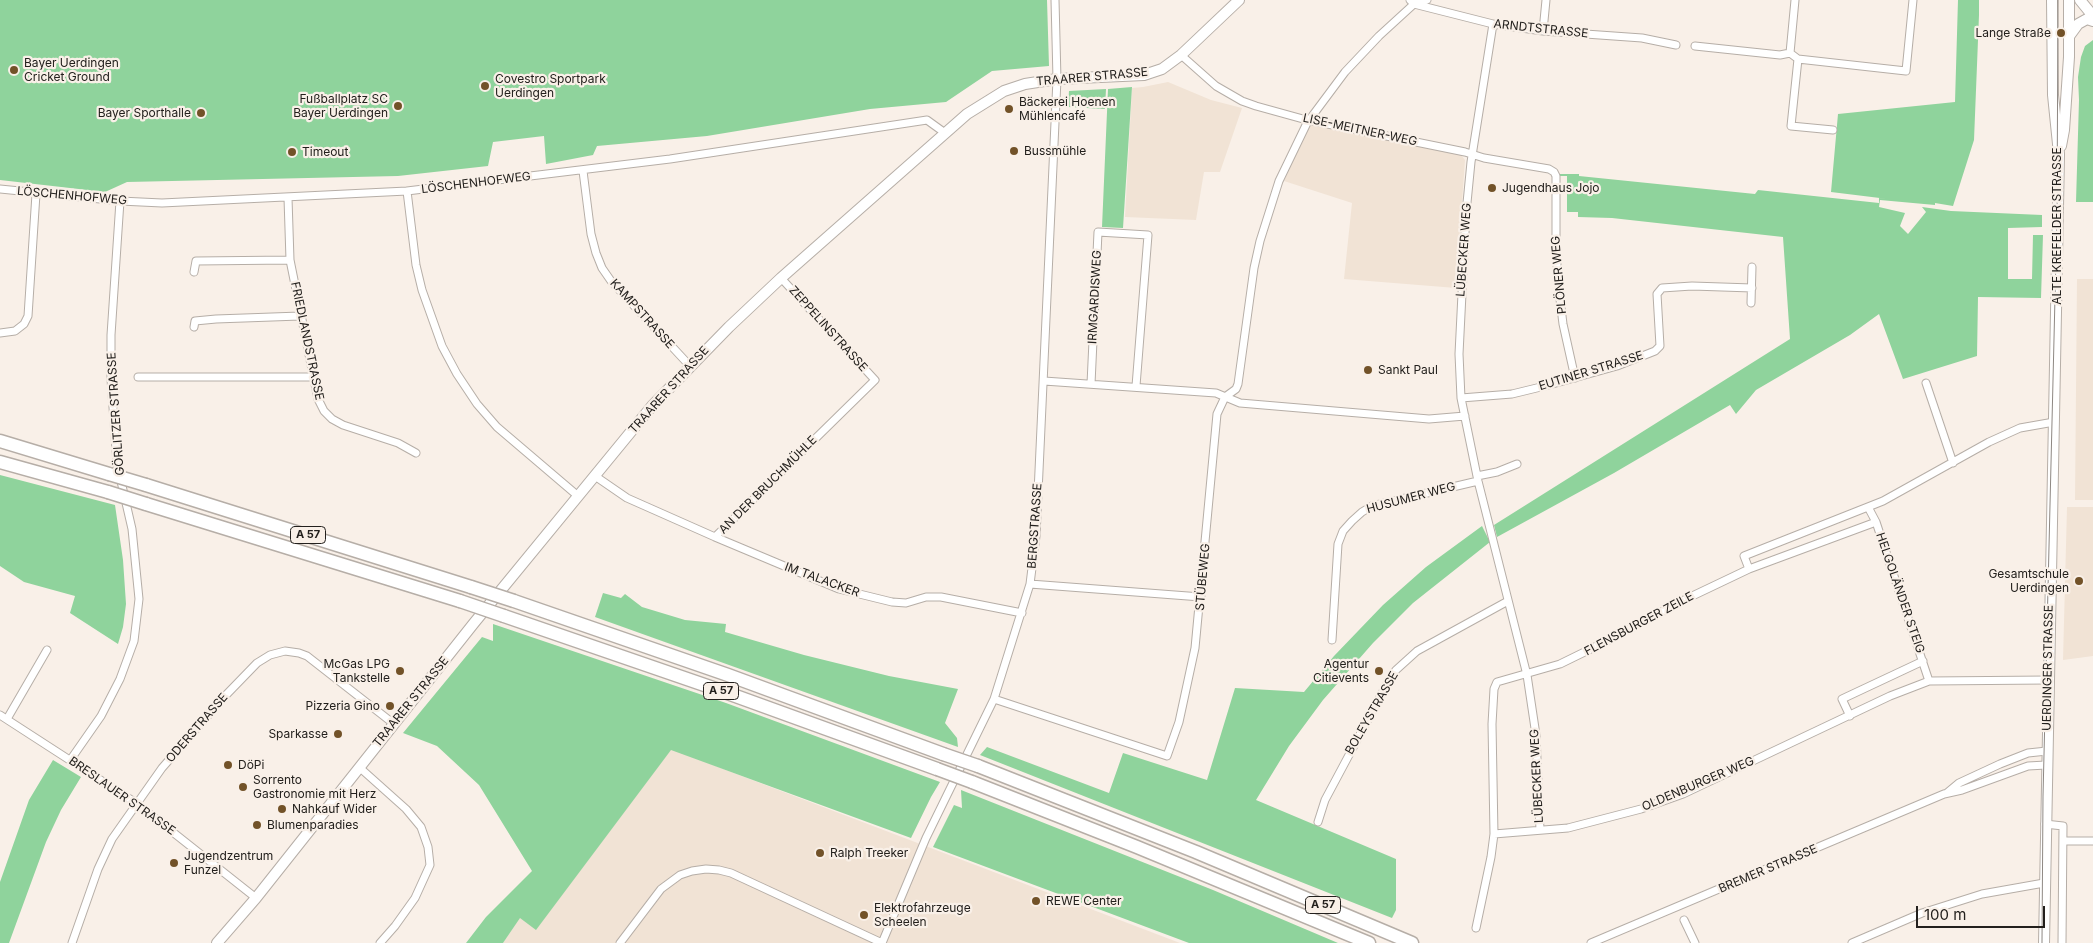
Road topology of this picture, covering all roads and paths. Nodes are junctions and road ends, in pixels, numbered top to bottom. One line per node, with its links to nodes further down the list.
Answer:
1 (1055, 0): 21 (street, BERGSTRASSE)
2 (1239, 0): 19 (street, TRAARER STRASSE)
3 (1427, 0): 10 (street)
4 (1546, 0): 14 (street)
5 (1795, 0): 18 (street)
6 (1913, 0): 20 (street)
7 (2052, 0): 26 (street, ALTE KREFELDER STRASSE)
8 (2069, 0): 15 (street)
9 (2080, 0): 11 (street)
10 (1412, 2): 13 (street, ARNDTSTRASSE); 22 (street, STÜBEWEG)
11 (2093, 16)
12 (2093, 20): 15 (street)
13 (1493, 24): 14 (street, ARNDTSTRASSE); 25 (street, LÜBECKER WEG)
14 (1543, 31): 16 (street, ARNDTSTRASSE)
15 (2070, 35): 26 (street)
16 (1676, 45)
17 (1695, 46): 18 (street)
18 (1790, 53): 20 (street)
19 (1181, 54): 21 (street, TRAARER STRASSE); 22 (street, LISE-MEITNER-WEG)
20 (1798, 59): 23 (street)
21 (1057, 78): 24 (street, TRAARER STRASSE); 48 (street, BERGSTRASSE)
22 (1310, 119): 25 (street, LISE-MEITNER-WEG); 52 (street, STÜBEWEG)
23 (1834, 130)
24 (945, 133): 27 (street, LÖSCHENHOFWEG); 37 (street, TRAARER STRASSE)
25 (1472, 154): 28 (street, LISE-MEITNER-WEG); 53 (street, LÜBECKER WEG)
26 (2059, 154): 55 (street, ALTE KREFELDER STRASSE)
27 (583, 171): 30 (street, LÖSCHENHOFWEG); 43 (street, KAMPSTRASSE)
28 (1554, 172): 46 (street, PLÖNER WEG)
29 (0, 189): 31 (street, LÖSCHENHOFWEG)
30 (407, 191): 32 (street, LÖSCHENHOFWEG); 63 (street)
31 (36, 194): 33 (street, LÖSCHENHOFWEG); 42 (street)
32 (288, 198): 33 (street, LÖSCHENHOFWEG); 34 (street, FRIEDLANDSTRASSE)
33 (120, 201): 83 (street, GÖRLITZER STRASSE)
34 (290, 260): 36 (street); 40 (street, FRIEDLANDSTRASSE)
35 (1752, 267): 38 (street)
36 (194, 272)
37 (781, 278): 43 (street, TRAARER STRASSE); 47 (street, ZEPPELINSTRASSE)
38 (1752, 288): 39 (street); 46 (street, EUTINER STRASSE)
39 (1751, 303)
40 (300, 316): 41 (street); 45 (street, FRIEDLANDSTRASSE)
41 (194, 327)
42 (0, 333)
43 (690, 366): 61 (street, TRAARER STRASSE)
44 (138, 377): 45 (street)
45 (313, 377): 57 (street, FRIEDLANDSTRASSE)
46 (1575, 378): 53 (street, EUTINER STRASSE)
47 (875, 380): 66 (street, AN DER BRUCHMÜHLE)
48 (1044, 381): 50 (street); 68 (street, BERGSTRASSE)
49 (1926, 383): 59 (street)
50 (1091, 384): 51 (street); 51 (street, IRMGARDISWEG)
51 (1136, 386): 52 (street)
52 (1225, 397): 54 (street); 69 (street, STÜBEWEG)
53 (1461, 398): 54 (street, LÜBECKER WEG)
54 (1465, 416): 62 (street, LÜBECKER WEG)
55 (2054, 422): 59 (street); 76 (street, UERDINGER STRASSE)
56 (0, 441): 104 (highway, A 57, bridge)
57 (416, 453)
58 (0, 462): 103 (highway, A 57, bridge)
59 (1953, 463): 64 (street)
60 (1516, 464): 62 (street)
61 (595, 476): 63 (street, TRAARER STRASSE); 66 (street, AN DER BRUCHMÜHLE)
62 (1477, 479): 70 (street, LÜBECKER WEG); 72 (street, HUSUMER WEG)
63 (578, 496): 81 (street, TRAARER STRASSE)
64 (1868, 507): 65 (street, HELGOLÄNDER STEIG); 67 (street)
65 (1876, 522): 67 (street, FLENSBURGER ZEILE); 74 (street, HELGOLÄNDER STEIG)
66 (716, 537): 71 (street, IM TALACKER)
67 (1748, 569): 75 (street, FLENSBURGER ZEILE)
68 (1030, 584): 69 (street); 71 (street, BERGSTRASSE)
69 (1201, 597): 78 (street, STÜBEWEG)
70 (1508, 601): 75 (street, LÜBECKER WEG); 88 (street, BOLEYSTRASSE)
71 (1022, 613): 78 (street, BERGSTRASSE)
72 (1332, 640)
73 (47, 650): 80 (street, BRESLAUER STRASSE)
74 (1923, 661): 77 (street, HELGOLÄNDER STEIG); 79 (street)
75 (1527, 675): 90 (street, LÜBECKER WEG); 91 (street)
76 (2048, 680): 77 (street, OLDENBURGER WEG); 82 (street, UERDINGER STRASSE)
77 (1929, 681): 79 (street, OLDENBURGER WEG)
78 (994, 699): 102 (street, BERGSTRASSE)
79 (1850, 716): 90 (street, OLDENBURGER WEG)
80 (3, 717): 83 (street, BRESLAUER STRASSE)
81 (394, 724): 85 (street, TRAARER STRASSE); 87 (street, ODERSTRASSE)
82 (2046, 751): 84 (street, UERDINGER STRASSE); 86 (street, BREMER STRASSE)
83 (71, 759): 87 (street, BRESLAUER STRASSE)
84 (2046, 765): 86 (street, BREMER STRASSE); 89 (street, UERDINGER STRASSE)
85 (359, 768): 95 (street, TRAARER STRASSE); 100 (street)
86 (1944, 794): 105 (street, BREMER STRASSE)
87 (136, 802): 95 (street, BRESLAUER STRASSE); 98 (street, ODERSTRASSE)
88 (1318, 822)
89 (2045, 824): 92 (street); 94 (street, UERDINGER STRASSE)
90 (1540, 830): 91 (street, LÜBECKER WEG)
91 (1494, 834): 97 (street)
92 (2063, 841): 93 (street); 109 (street)
93 (2093, 841)
94 (2044, 883): 107 (street); 108 (street, UERDINGER STRASSE)
95 (256, 898): 99 (street, TRAARER STRASSE)
96 (1684, 920): 106 (street)
97 (1476, 928)
98 (72, 943)
99 (217, 943)
100 (380, 943)
101 (620, 943): 102 (street)
102 (882, 943)
103 (1369, 943)
104 (1412, 943)
105 (1591, 943)
106 (1695, 943)
107 (1852, 943)
108 (2044, 943)
109 (2062, 943)

